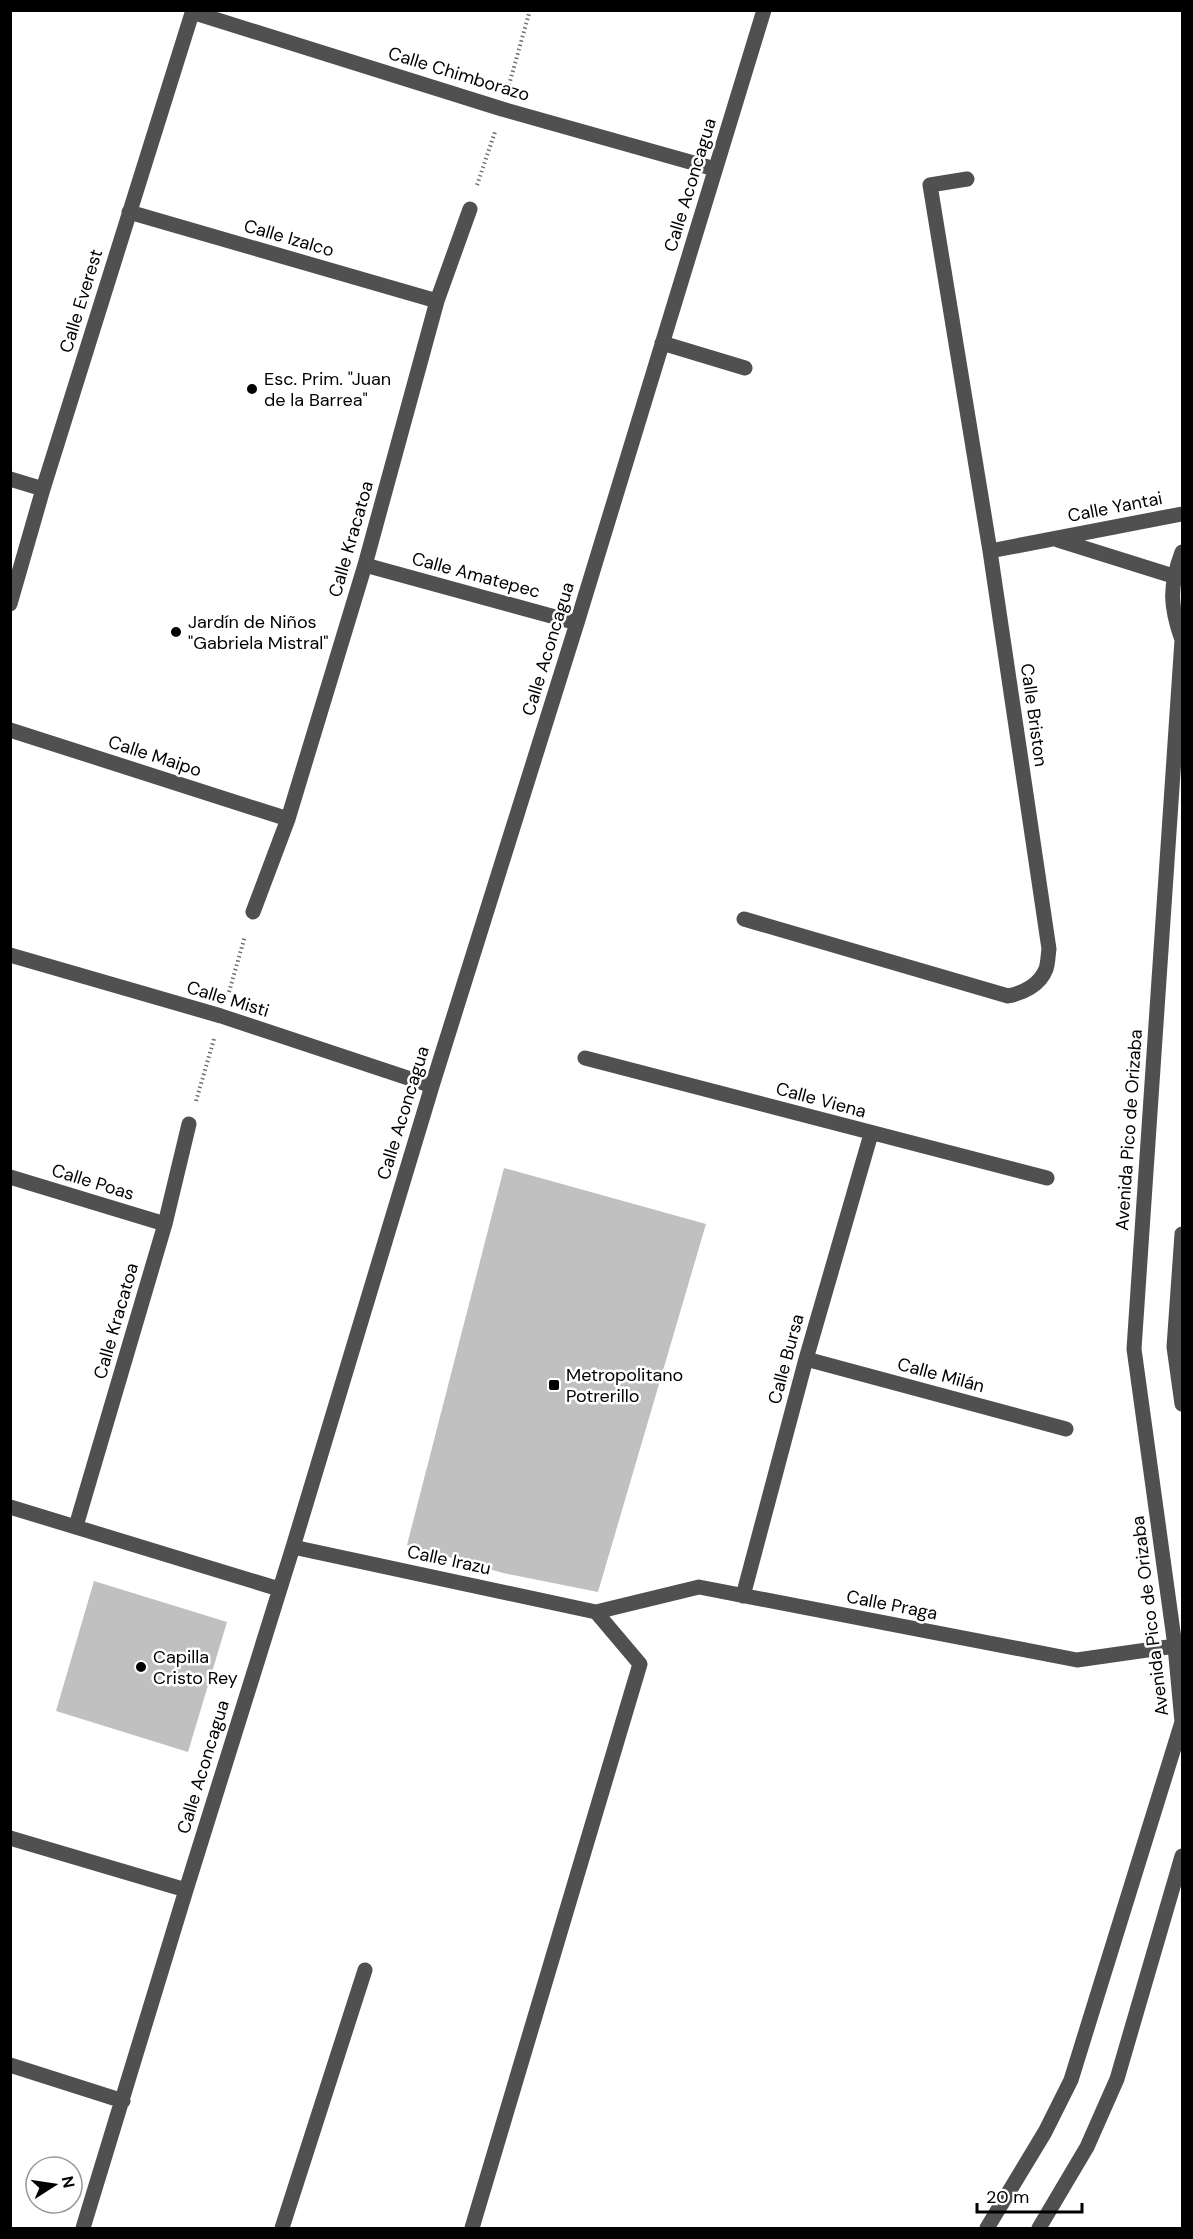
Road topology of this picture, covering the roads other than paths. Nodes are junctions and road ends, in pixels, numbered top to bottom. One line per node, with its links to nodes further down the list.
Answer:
1 (764, 10): 3 (street, Calle Aconcagua)
2 (193, 11): 3 (street, Calle Chimborazo); 6 (street, Calle Everest)
3 (715, 169): 8 (street, Calle Aconcagua)
4 (967, 179): 14 (street, Calle Briston)
5 (470, 209): 7 (street, Calle Kracatoa)
6 (129, 212): 7 (street, Calle Izalco); 11 (street, Calle Everest)
7 (438, 301): 16 (street, Calle Kracatoa)
8 (662, 343): 9 (street); 19 (street, Calle Aconcagua)
9 (745, 368)
10 (10, 479): 11 (street)
11 (43, 489): 18 (street, Calle Everest)
12 (1182, 514): 13 (street, Calle Yantai)
13 (1055, 539): 14 (street, Calle Yantai); 17 (street, Calle Yantai)
14 (990, 551): 24 (street, Calle Briston)
15 (1182, 552): 17 (street)
16 (365, 565): 19 (street, Calle Amatepec); 22 (street, Calle Kracatoa)
17 (1173, 576): 20 (street)
18 (10, 604)
19 (577, 623): 27 (street, Calle Aconcagua)
20 (1182, 640): 43 (street, Avenida Pico de Orizaba)
21 (10, 730): 22 (street, Calle Maipo)
22 (288, 819): 23 (street, Calle Kracatoa)
23 (252, 912)
24 (744, 919)
25 (10, 955): 27 (street, Calle Misti)
26 (585, 1058): 29 (street, Calle Viena)
27 (432, 1086): 39 (street, Calle Aconcagua)
28 (189, 1124): 32 (street, Calle Kracatoa)
29 (871, 1134): 31 (street, Calle Viena); 34 (street, Calle Bursa)
30 (10, 1177): 32 (street, Calle Poas)
31 (1047, 1178)
32 (165, 1224): 38 (street, Calle Kracatoa)
33 (1182, 1234): 35 (street)
34 (806, 1359): 36 (street, Calle Milán); 41 (street, Calle Bursa)
35 (1182, 1404)
36 (1066, 1429)
37 (10, 1507): 38 (street)
38 (76, 1526): 40 (street)
39 (293, 1546): 40 (street, Calle Aconcagua); 42 (street, Calle Irazu)
40 (279, 1589): 46 (street, Calle Aconcagua)
41 (743, 1596): 42 (street, Calle Praga); 43 (street, Calle Praga)
42 (596, 1612): 52 (street)
43 (1179, 1646): 53 (street, Avenida Pico de Orizaba)
44 (10, 1838): 46 (street)
45 (1182, 1856): 54 (street)
46 (186, 1890): 49 (street, Calle Aconcagua)
47 (364, 1970): 51 (street)
48 (10, 2065): 49 (street)
49 (123, 2101): 50 (street, Calle Aconcagua)
50 (83, 2229)
51 (282, 2229)
52 (472, 2229)
53 (987, 2229)
54 (1039, 2229)

